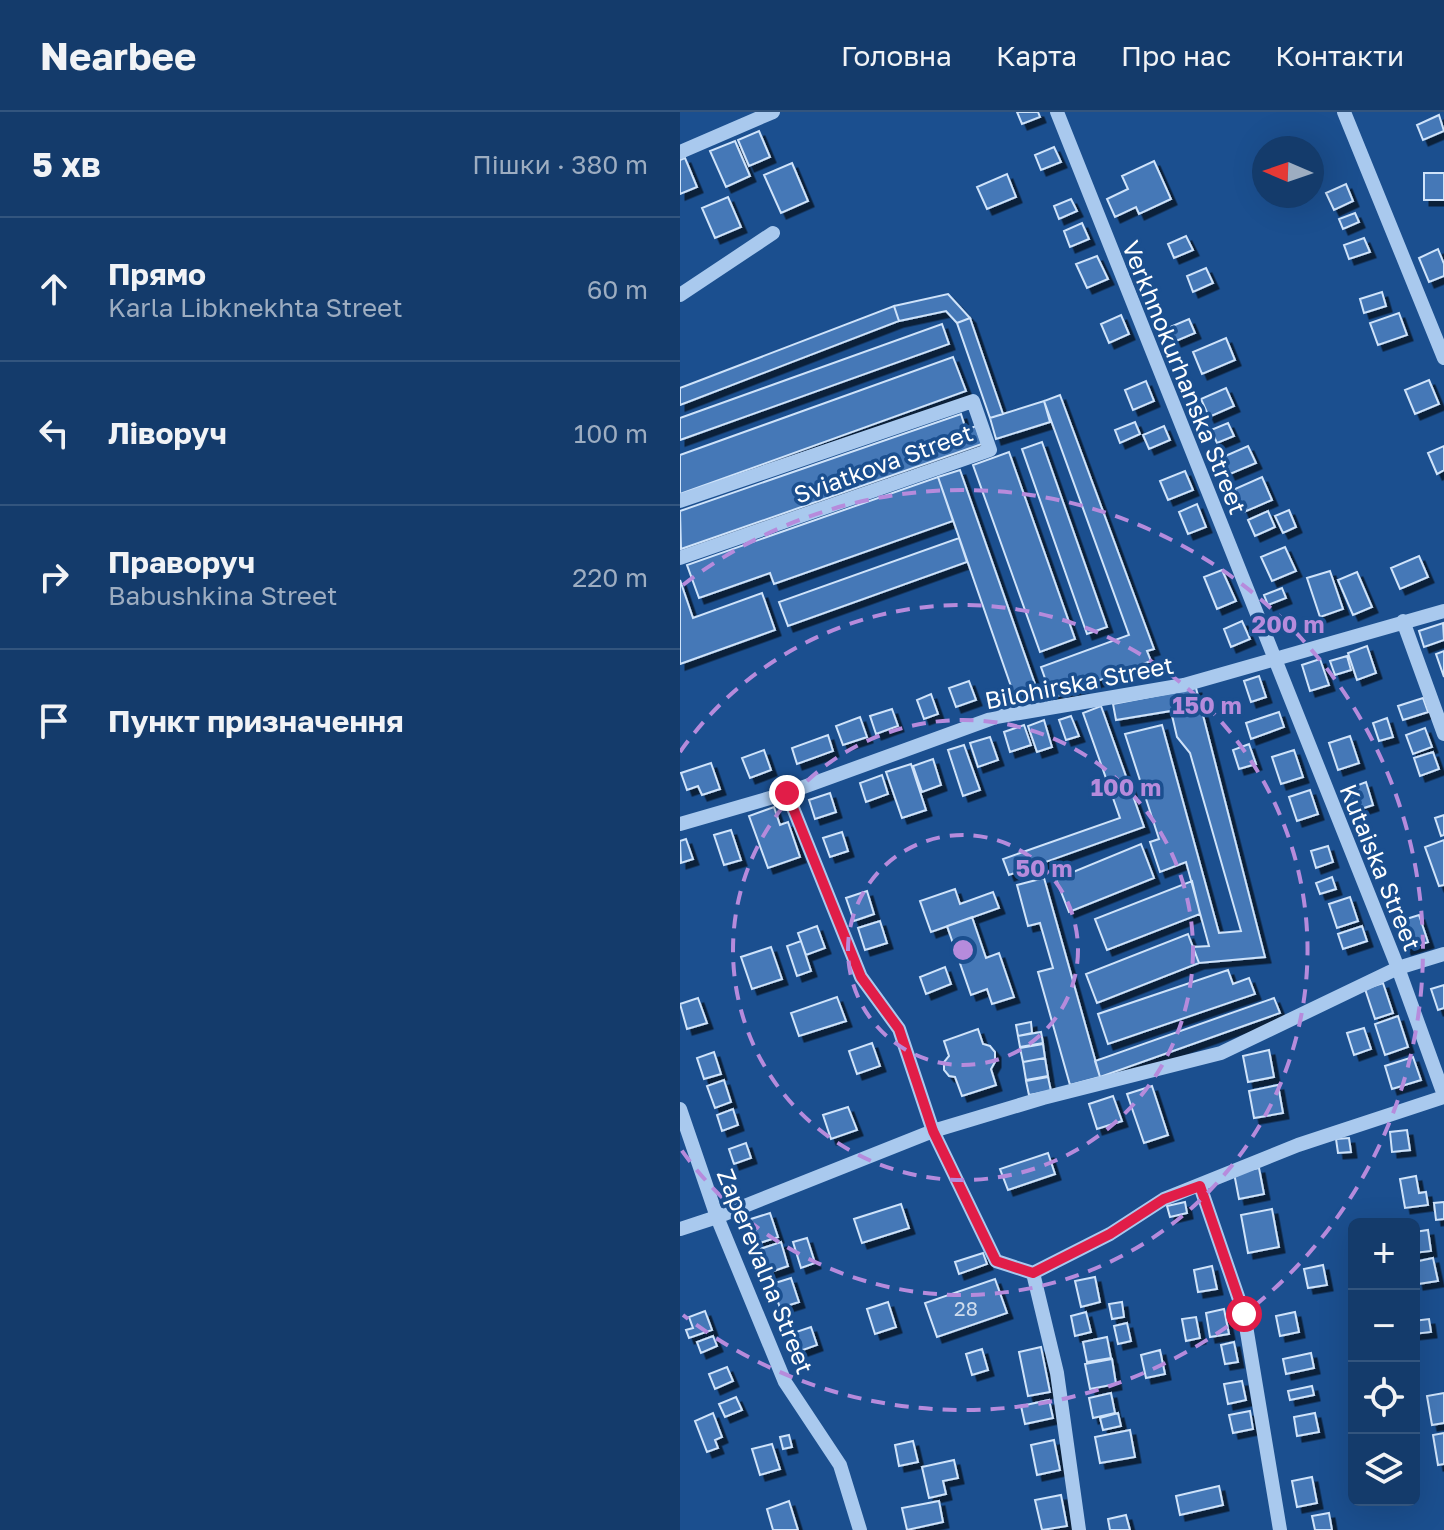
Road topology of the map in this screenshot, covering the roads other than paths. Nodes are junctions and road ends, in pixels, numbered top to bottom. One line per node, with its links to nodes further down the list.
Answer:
1 (773, 112): 4 (street)
2 (1057, 112): 12 (street, Verkhnokurhanska Street)
3 (1344, 112): 7 (street)
4 (680, 152)
5 (773, 233): 6 (street)
6 (680, 295)
7 (1444, 358)
8 (680, 501): 9 (street, Sviatkova Street)
9 (680, 558)
10 (1444, 611): 11 (street, Bilohirska Street)
11 (1403, 621): 12 (street, Bilohirska Street); 13 (street)
12 (1273, 658): 14 (street, Bilohirska Street); 17 (street, Kutaiska Street)
13 (1444, 734)
14 (787, 793): 15 (street, Bilohirska Street); 20 (street)
15 (680, 824)
16 (1444, 954): 17 (street)
17 (1398, 968): 18 (street, Kutaiska Street); 20 (street)
18 (1444, 1096): 21 (street)
19 (680, 1109): 22 (street, Zaperevalna Street)
20 (933, 1131): 22 (street); 24 (street)
21 (1200, 1186): 24 (street); 27 (street)
22 (717, 1217): 23 (street); 25 (street, Zaperevalna Street)
23 (680, 1229)
24 (1033, 1273): 26 (street)
25 (860, 1530)
26 (1079, 1530)
27 (1280, 1530)

